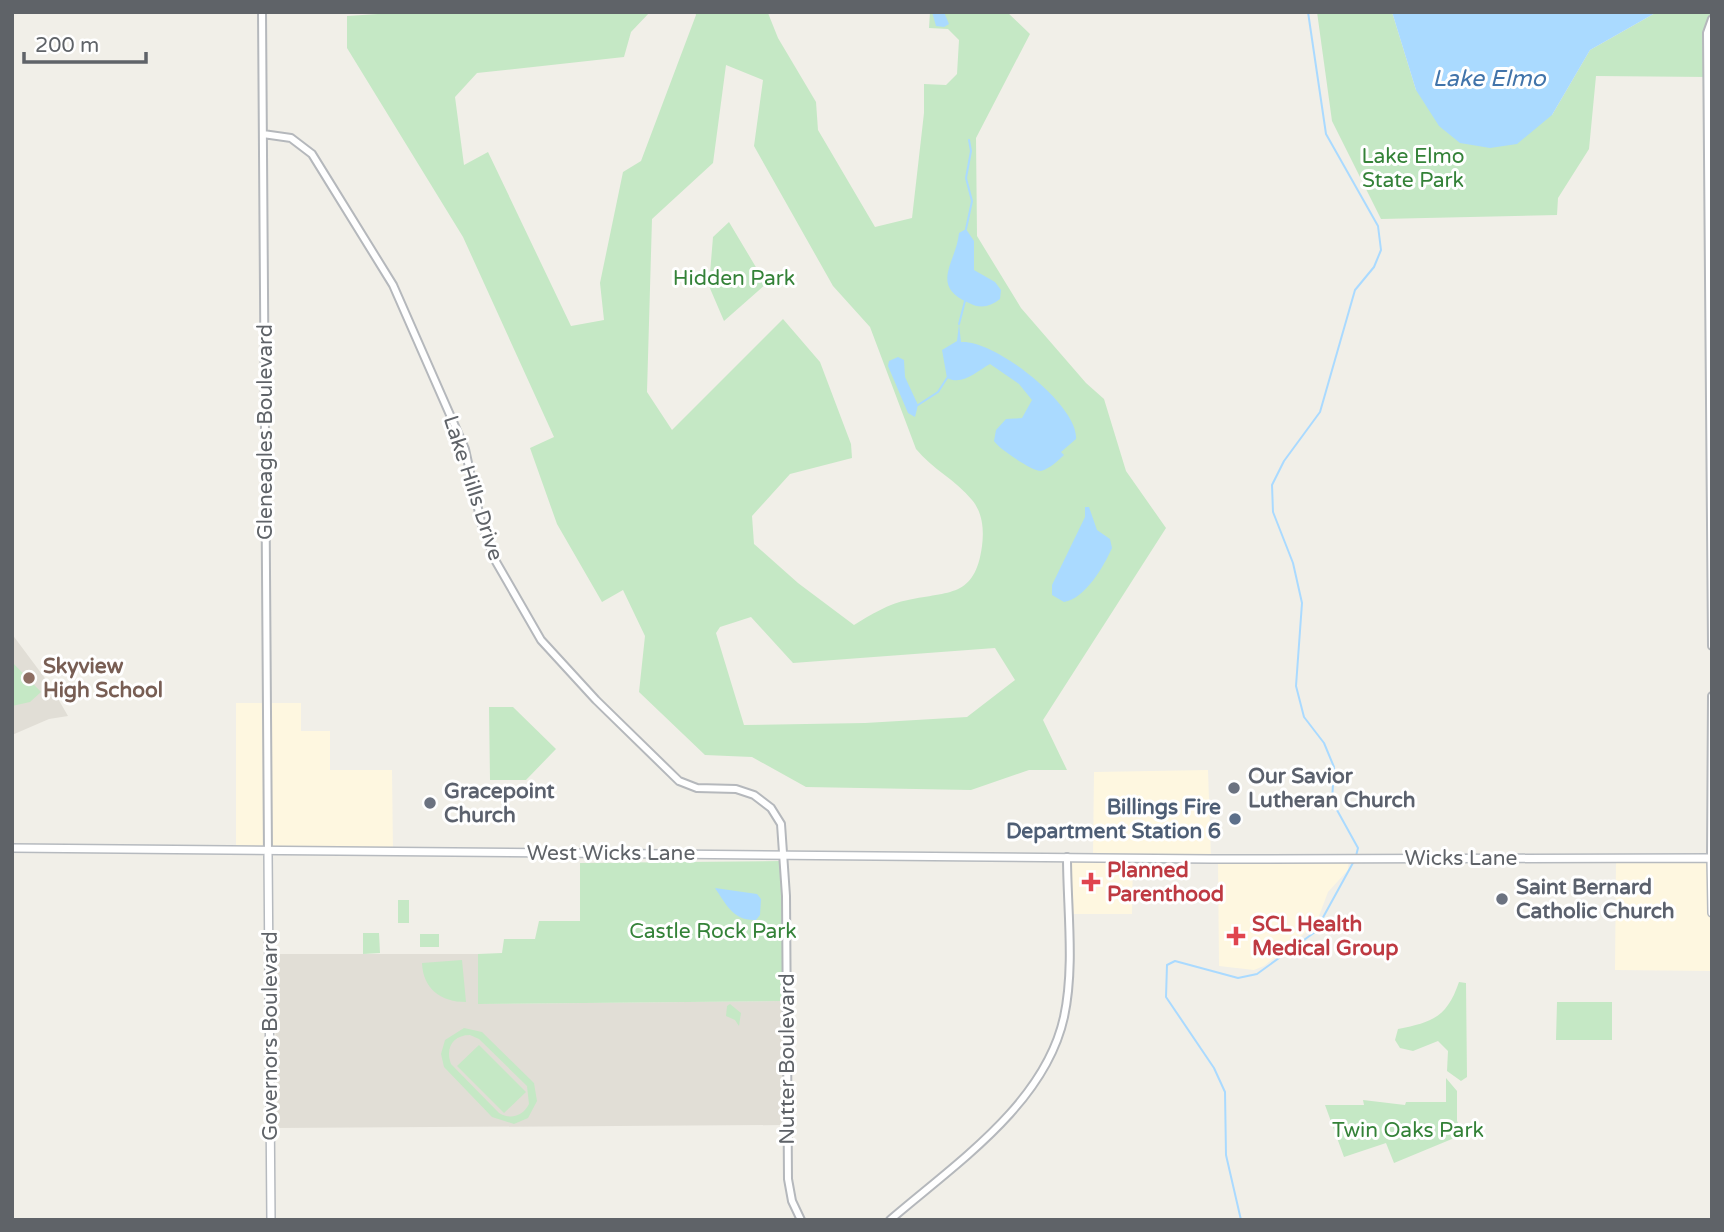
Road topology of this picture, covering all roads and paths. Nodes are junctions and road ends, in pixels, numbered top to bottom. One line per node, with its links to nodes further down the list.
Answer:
1 (262, 12): 3 (street, Gleneagles Boulevard)
2 (1712, 19): 4 (street)
3 (263, 134): 7 (street, Gleneagles Boulevard); 8 (street, Lake Hills Drive)
4 (1712, 646)
5 (1712, 696): 10 (street)
6 (12, 848): 7 (main road, West Wicks Lane)
7 (268, 853): 8 (main road, West Wicks Lane); 13 (main road, Governors Boulevard)
8 (785, 853): 9 (main road, West Wicks Lane); 14 (street, Nutter Boulevard)
9 (1067, 857): 11 (main road, West Wicks Lane); 15 (street)
10 (1712, 858): 11 (main road, Wicks Lane); 12 (main road)
11 (1211, 859)
12 (1712, 913)
13 (271, 1220)
14 (802, 1220)
15 (890, 1220)

